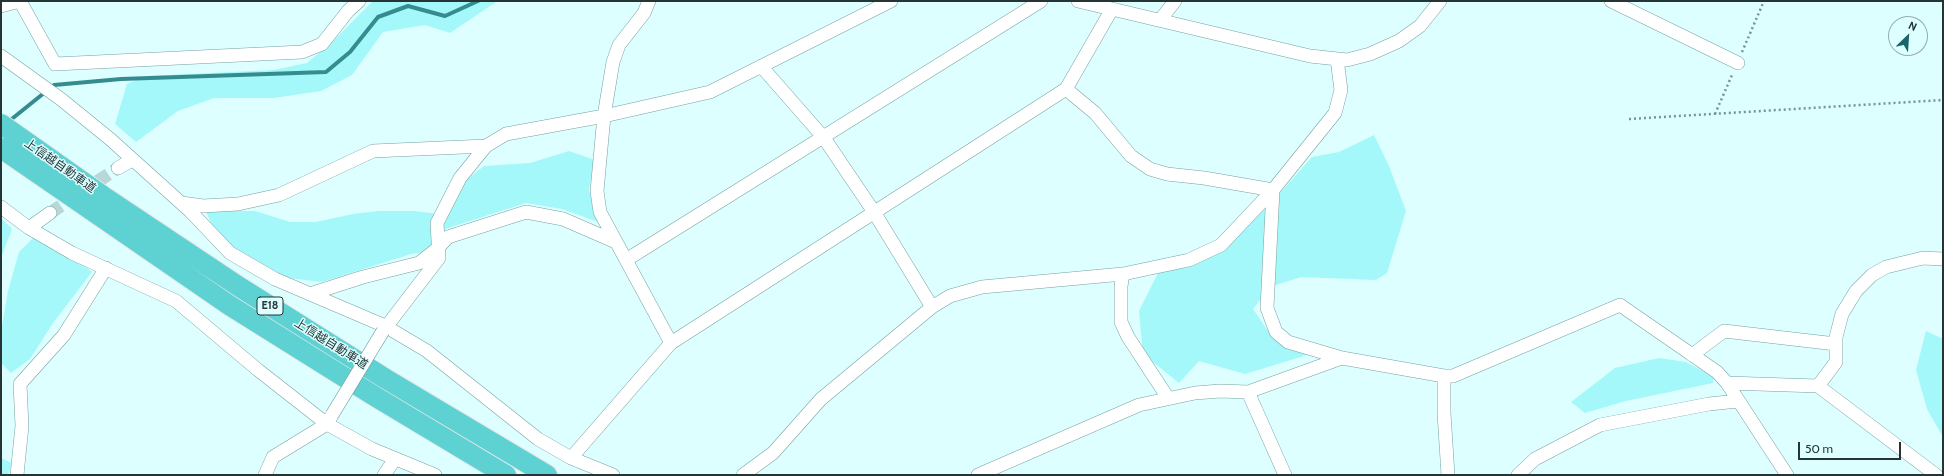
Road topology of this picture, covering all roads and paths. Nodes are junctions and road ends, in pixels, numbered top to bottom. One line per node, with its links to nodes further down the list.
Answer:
1 (20, 1): 2 (street); 10 (street)
2 (359, 1)
3 (649, 1): 19 (street)
4 (890, 1): 16 (street)
5 (1041, 1): 22 (street)
6 (1078, 1): 11 (street)
7 (1175, 1): 12 (street)
8 (1440, 1): 14 (street)
9 (1611, 1): 15 (street)
10 (1, 6)
11 (1112, 9): 12 (street); 17 (street)
12 (1160, 20): 14 (street)
13 (1, 56): 25 (street)
14 (1337, 59): 27 (street)
15 (1738, 63)
16 (761, 66): 19 (street); 22 (street)
17 (1066, 89): 27 (street); 30 (street)
18 (1943, 100): 20 (path)
19 (604, 116): 23 (street); 33 (street)
20 (1630, 119)
21 (1, 124): 60 (highway, 上信越自動車道 / E18)
22 (824, 138): 30 (street); 35 (street)
23 (486, 146): 28 (street); 34 (street)
24 (1, 148): 59 (highway, 上信越自動車道 / E18)
25 (132, 160): 26 (street); 28 (street)
26 (118, 168)
27 (1273, 190): 38 (street); 45 (street)
28 (182, 203): 39 (street)
29 (1, 207): 32 (street)
30 (874, 212): 40 (street); 42 (street)
31 (50, 213): 32 (street)
32 (29, 228): 37 (street)
33 (616, 242): 34 (street); 35 (street)
34 (438, 248): 39 (street); 41 (street)
35 (626, 260): 42 (street)
36 (1943, 260): 43 (street)
37 (106, 268): 52 (street); 55 (street)
38 (1123, 274): 40 (street); 50 (street)
39 (310, 294): 41 (street)
40 (932, 307): 62 (street)
41 (384, 328): 52 (street, bridge); 53 (street)
42 (671, 343): 53 (street)
43 (1836, 344): 44 (street); 48 (street)
44 (1692, 355): 46 (street); 47 (street)
45 (1342, 358): 46 (street); 49 (street)
46 (1444, 376): 65 (street)
47 (1727, 383): 48 (street); 51 (street)
48 (1818, 386): 68 (street)
49 (1248, 392): 50 (street); 64 (street)
50 (1168, 398): 63 (street)
51 (1738, 400): 66 (street); 67 (street)
52 (329, 419): 54 (street); 56 (street)
53 (571, 458): 61 (street)
54 (395, 459): 57 (street); 58 (street)
55 (17, 475)
56 (265, 475)
57 (384, 475)
58 (434, 475)
59 (506, 475)
60 (547, 475)
61 (613, 475)
62 (743, 475)
63 (978, 475)
64 (1285, 475)
65 (1448, 475)
66 (1518, 475)
67 (1787, 475)
68 (1936, 475)

